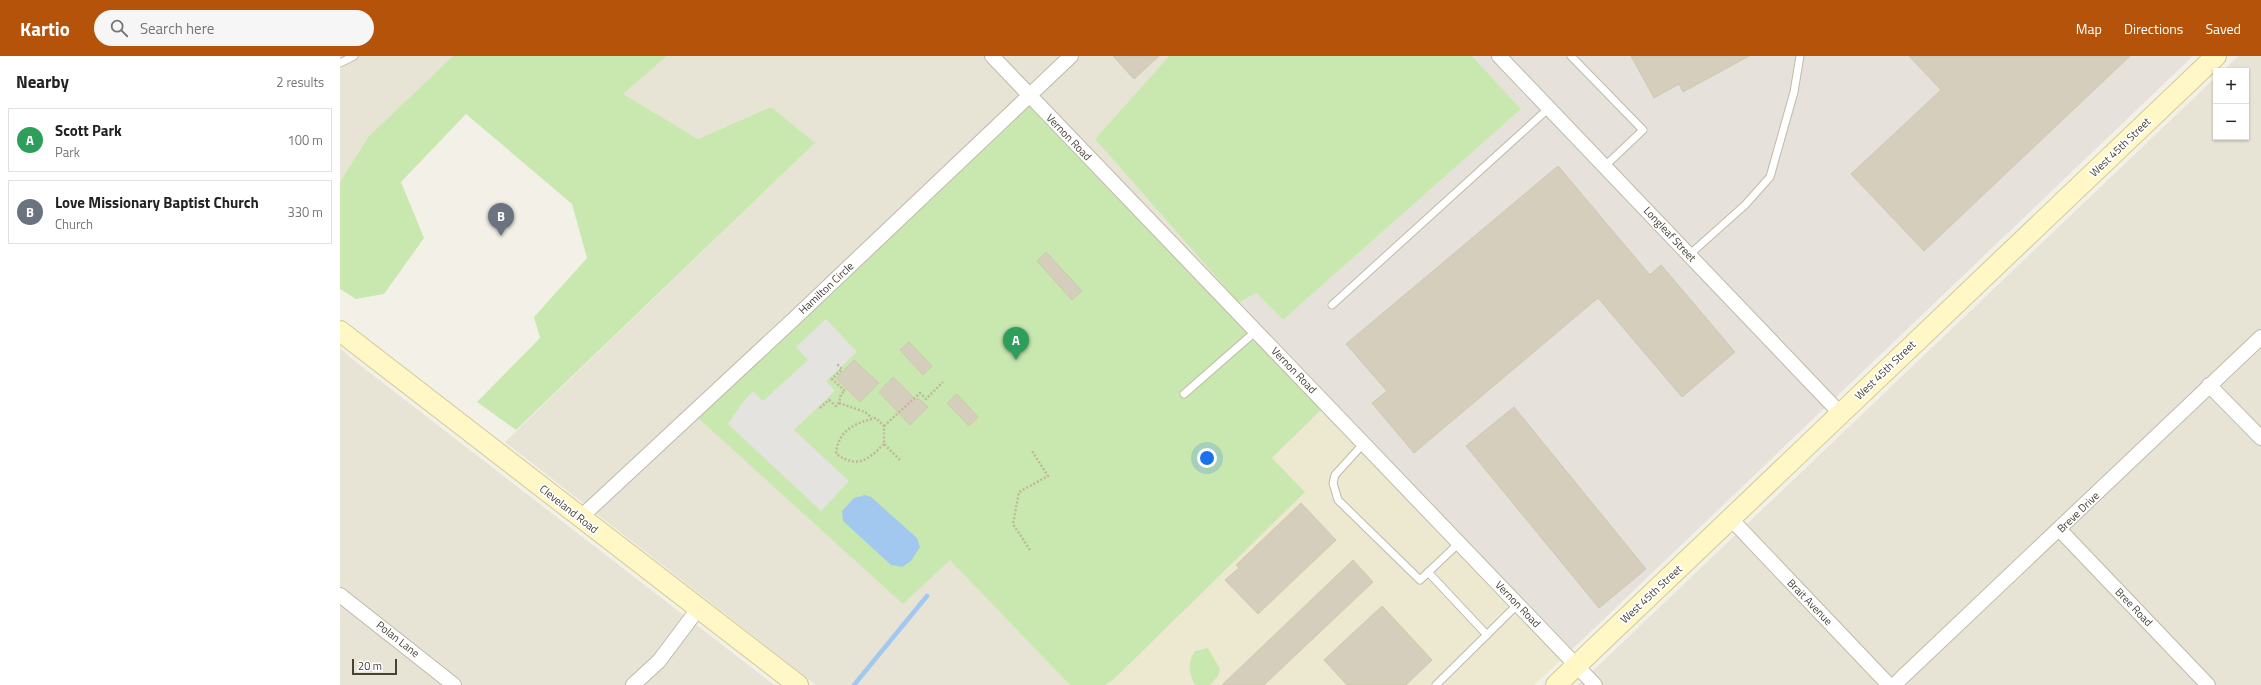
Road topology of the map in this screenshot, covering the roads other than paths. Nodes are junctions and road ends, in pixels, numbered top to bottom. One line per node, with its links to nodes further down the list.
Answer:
1 (354, 56): 8 (lane)
2 (992, 56): 9 (street, Vernon Road)
3 (1071, 56): 9 (street, Hamilton Circle)
4 (1499, 56): 10 (street, Longleaf Street)
5 (1571, 56): 11 (lane)
6 (1800, 56): 12 (lane)
7 (2216, 56): 19 (street, West 45th Street)
8 (340, 63)
9 (1030, 95): 15 (street, Vernon Road); 22 (street, Hamilton Circle)
10 (1549, 108): 11 (street, Longleaf Street); 13 (lane)
11 (1605, 166): 12 (street, Longleaf Street)
12 (1689, 255): 19 (street, Longleaf Street)
13 (1332, 305)
14 (340, 331): 22 (street, Cleveland Road)
15 (1256, 331): 18 (lane); 21 (street, Vernon Road)
16 (2261, 337): 17 (street, Breve Drive)
17 (2210, 386): 20 (street); 24 (street, Breve Drive)
18 (1184, 394)
19 (1840, 413): 23 (street, West 45th Street)
20 (2261, 438)
21 (1365, 443): 25 (street, Vernon Road); 26 (lane)
22 (580, 518): 29 (street, Cleveland Road)
23 (1731, 519): 31 (street, West 45th Street); 38 (street, Brait Avenue)
24 (2059, 529): 39 (street, Breve Drive); 40 (street, Bree Road)
25 (1459, 543): 26 (lane); 28 (street, Vernon Road)
26 (1428, 572): 30 (lane)
27 (340, 595): 32 (street, Polan Lane)
28 (1518, 604): 30 (lane); 31 (street, Vernon Road)
29 (698, 609): 33 (street); 34 (street, Cleveland Road)
30 (1487, 635): 35 (lane)
31 (1576, 665): 36 (street, West 45th Street); 37 (street, Vernon Road)
32 (454, 685)
33 (633, 685)
34 (798, 685)
35 (1436, 685)
36 (1556, 685)
37 (1595, 685)
38 (1889, 685)
39 (1894, 685)
40 (2208, 685)

